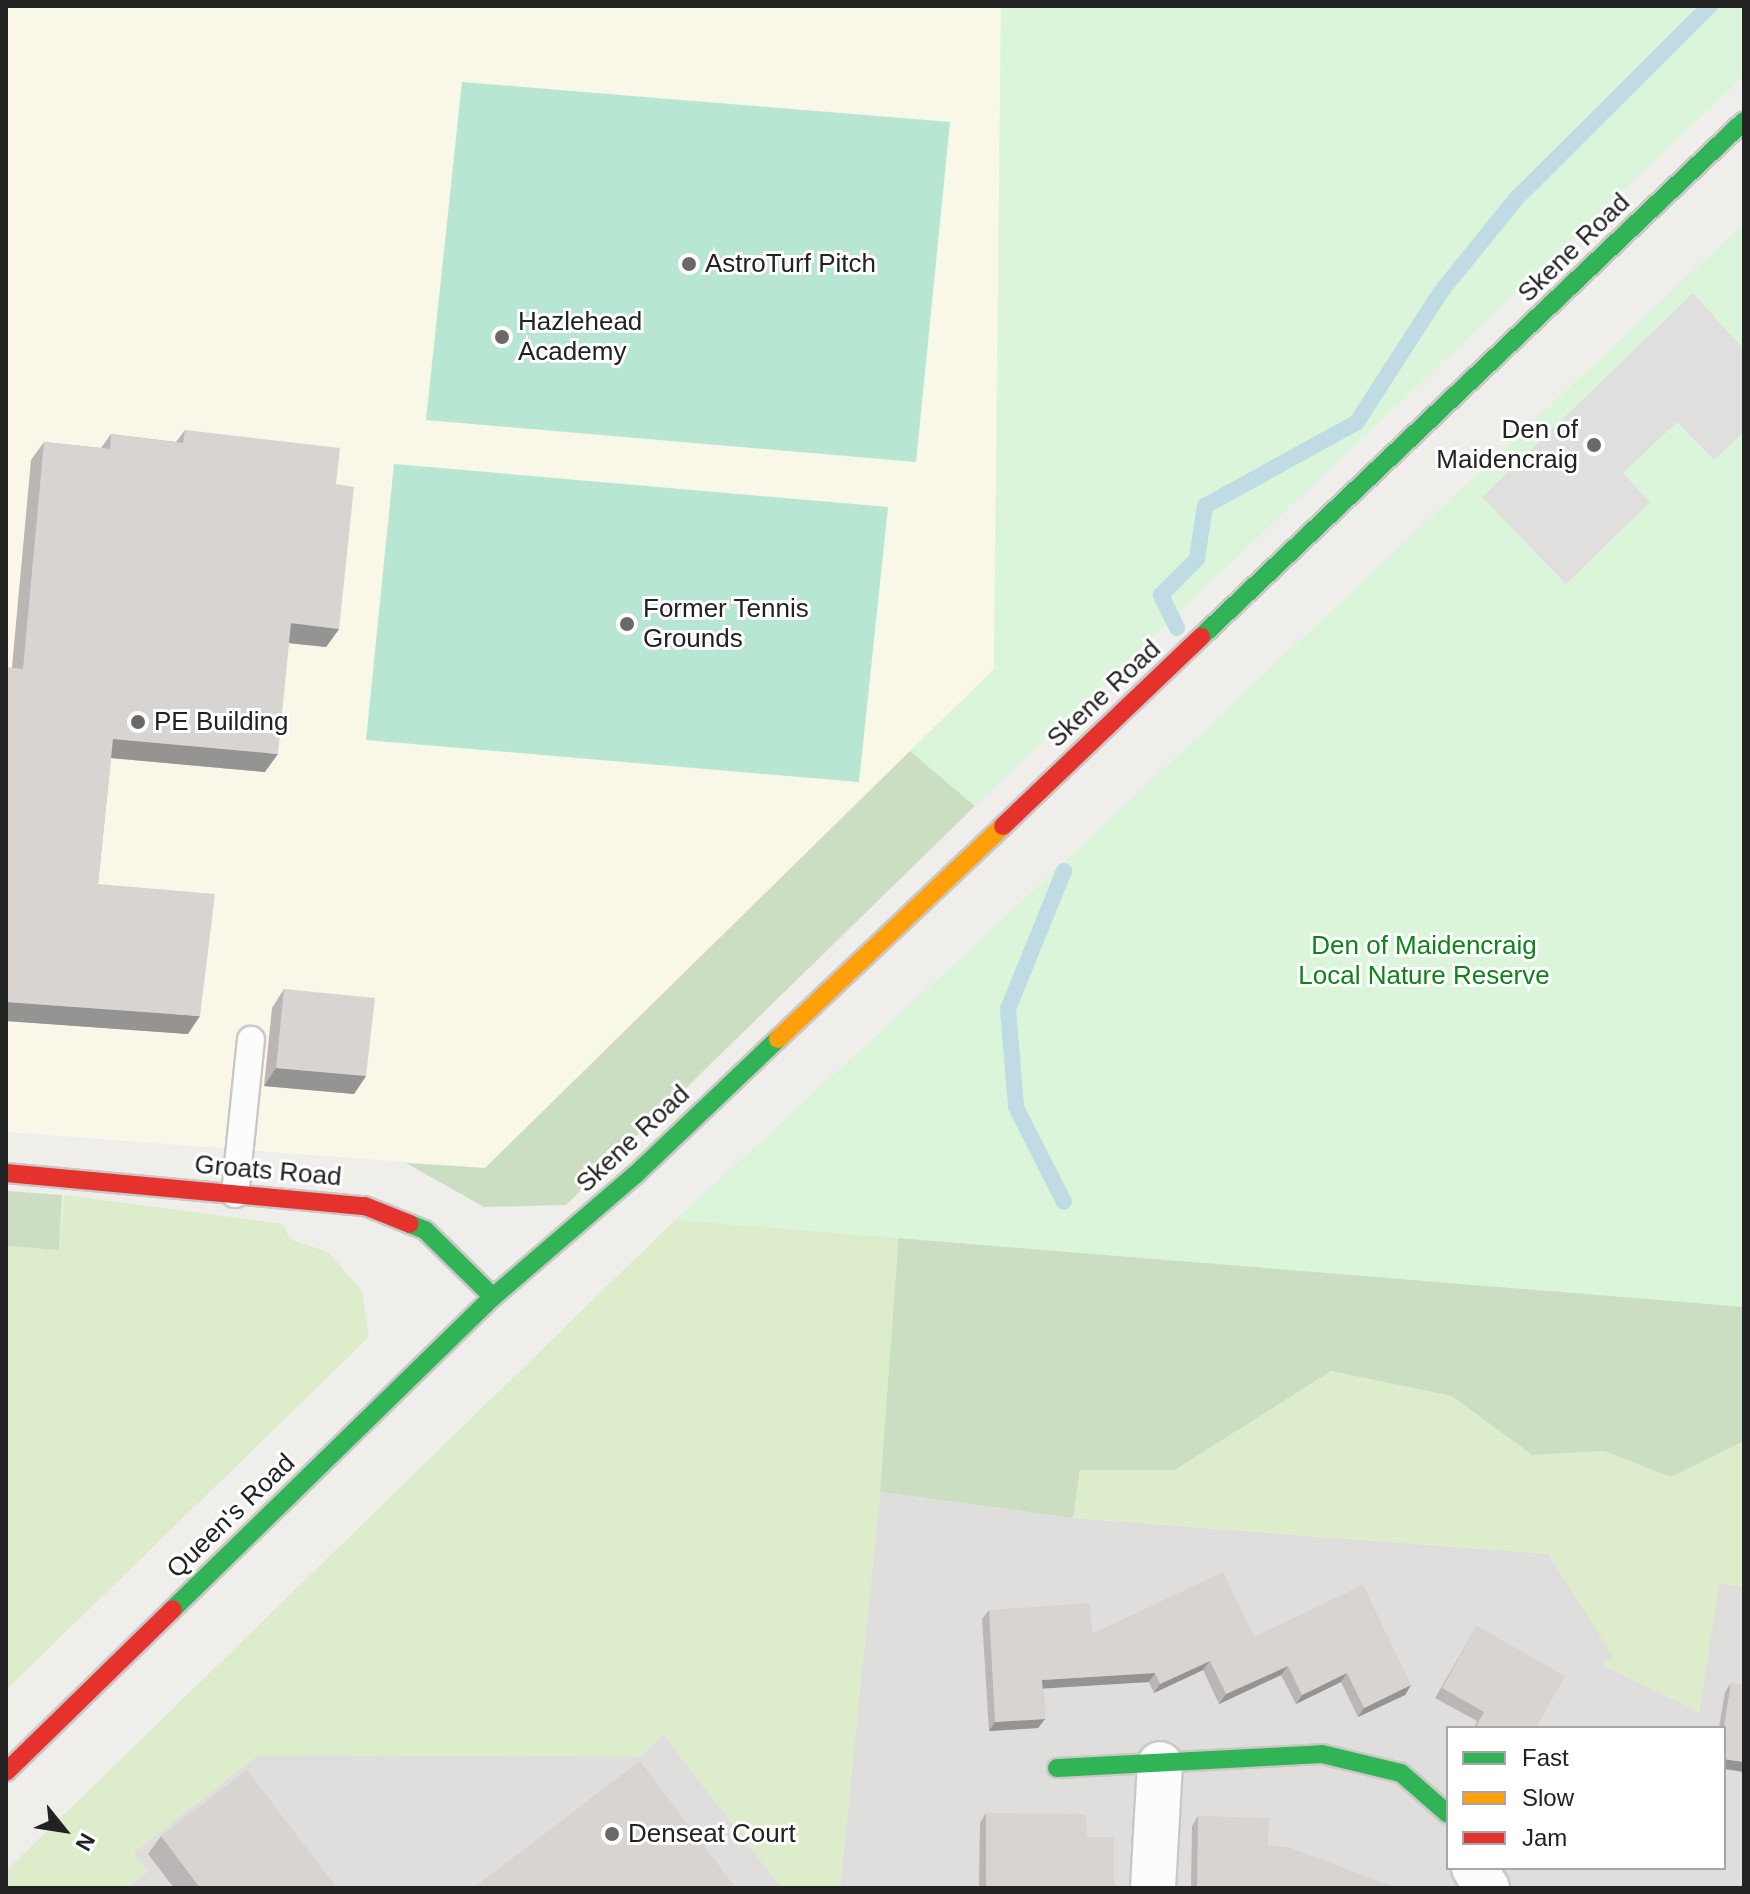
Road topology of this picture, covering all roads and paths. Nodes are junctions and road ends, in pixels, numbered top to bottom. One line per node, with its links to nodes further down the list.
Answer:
1 (1744, 121): 5 (main road, Skene Road)
2 (251, 1040): 4 (lane)
3 (6, 1173): 4 (main road, Groats Road)
4 (235, 1194): 5 (main road, Groats Road)
5 (493, 1297): 8 (main road, Queen's Road)
6 (1160, 1764): 7 (main road); 9 (main road); 11 (street)
7 (1057, 1768)
8 (6, 1772)
9 (1446, 1812)
10 (1475, 1870): 12 (street)
11 (1153, 1888)
12 (1487, 1888)

